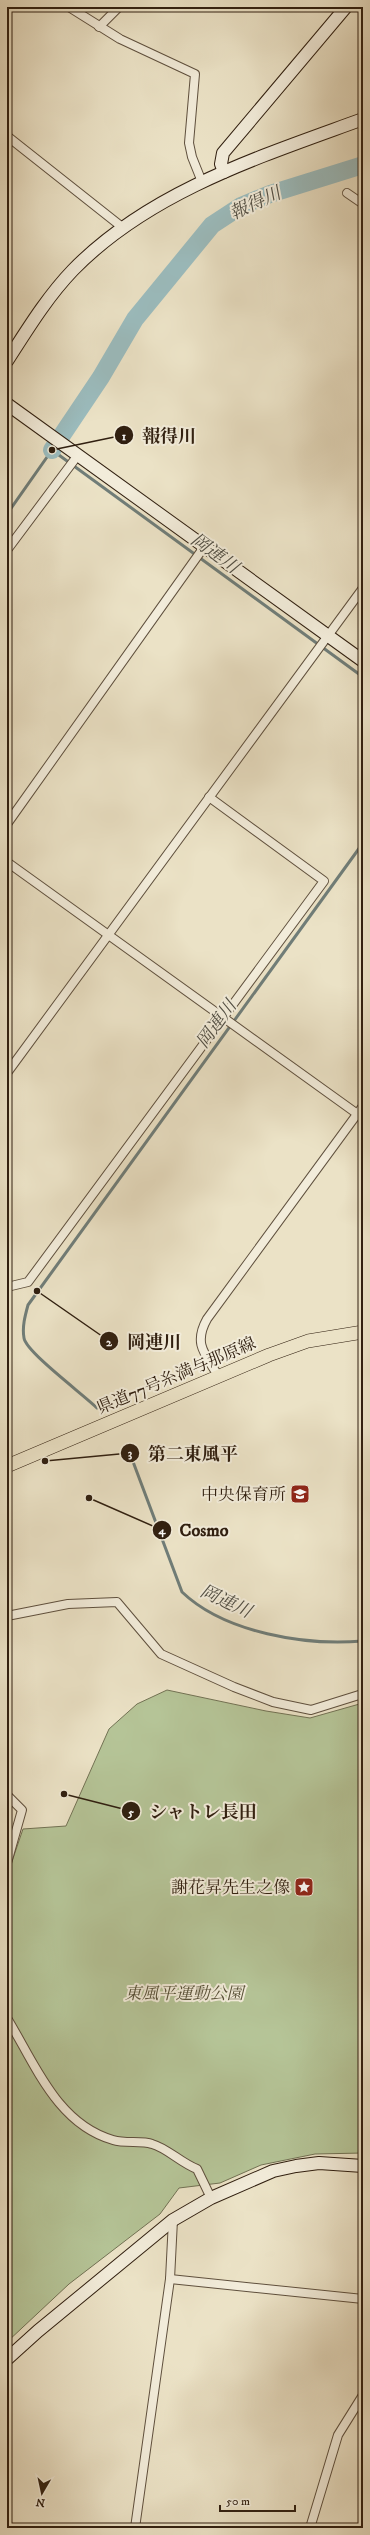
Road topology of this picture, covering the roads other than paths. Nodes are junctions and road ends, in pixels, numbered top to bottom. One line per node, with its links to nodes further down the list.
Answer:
1 (69, 7): 4 (street)
2 (120, 7): 4 (street)
3 (346, 7): 7 (street)
4 (99, 27): 8 (street)
5 (363, 119): 7 (street)
6 (7, 136): 11 (street)
7 (224, 172): 8 (street)
8 (202, 182): 11 (street)
9 (347, 193): 10 (street)
10 (363, 204)
11 (122, 227): 12 (street)
12 (7, 361)
13 (7, 404): 14 (street)
14 (75, 453): 15 (street); 16 (street)
15 (204, 547): 18 (street); 21 (street)
16 (7, 550)
17 (363, 588): 18 (street)
18 (329, 636): 19 (street); 20 (street)
19 (363, 661)
20 (209, 797): 23 (street); 24 (street)
21 (7, 824)
22 (7, 862): 23 (street)
23 (107, 935): 24 (street); 25 (street)
24 (223, 1018): 27 (street); 28 (street)
25 (7, 1073)
26 (363, 1106): 27 (street)
27 (360, 1116): 30 (street)
28 (7, 1287)
29 (363, 1332): 30 (main road, 県道77号糸満与那原線)
30 (218, 1377): 31 (main road, 県道77号糸満与那原線)
31 (7, 1466)
32 (7, 1616): 33 (street)
33 (359, 1695)
34 (7, 1795): 35 (street)
35 (7, 1863)
36 (7, 2018): 38 (street)
37 (363, 2166): 38 (street)
38 (211, 2198): 39 (street)
39 (173, 2220): 40 (street); 42 (street)
40 (170, 2279): 41 (street); 44 (street)
41 (363, 2299)
42 (7, 2359)
43 (363, 2395): 45 (street)
44 (135, 2528)
45 (310, 2528)

